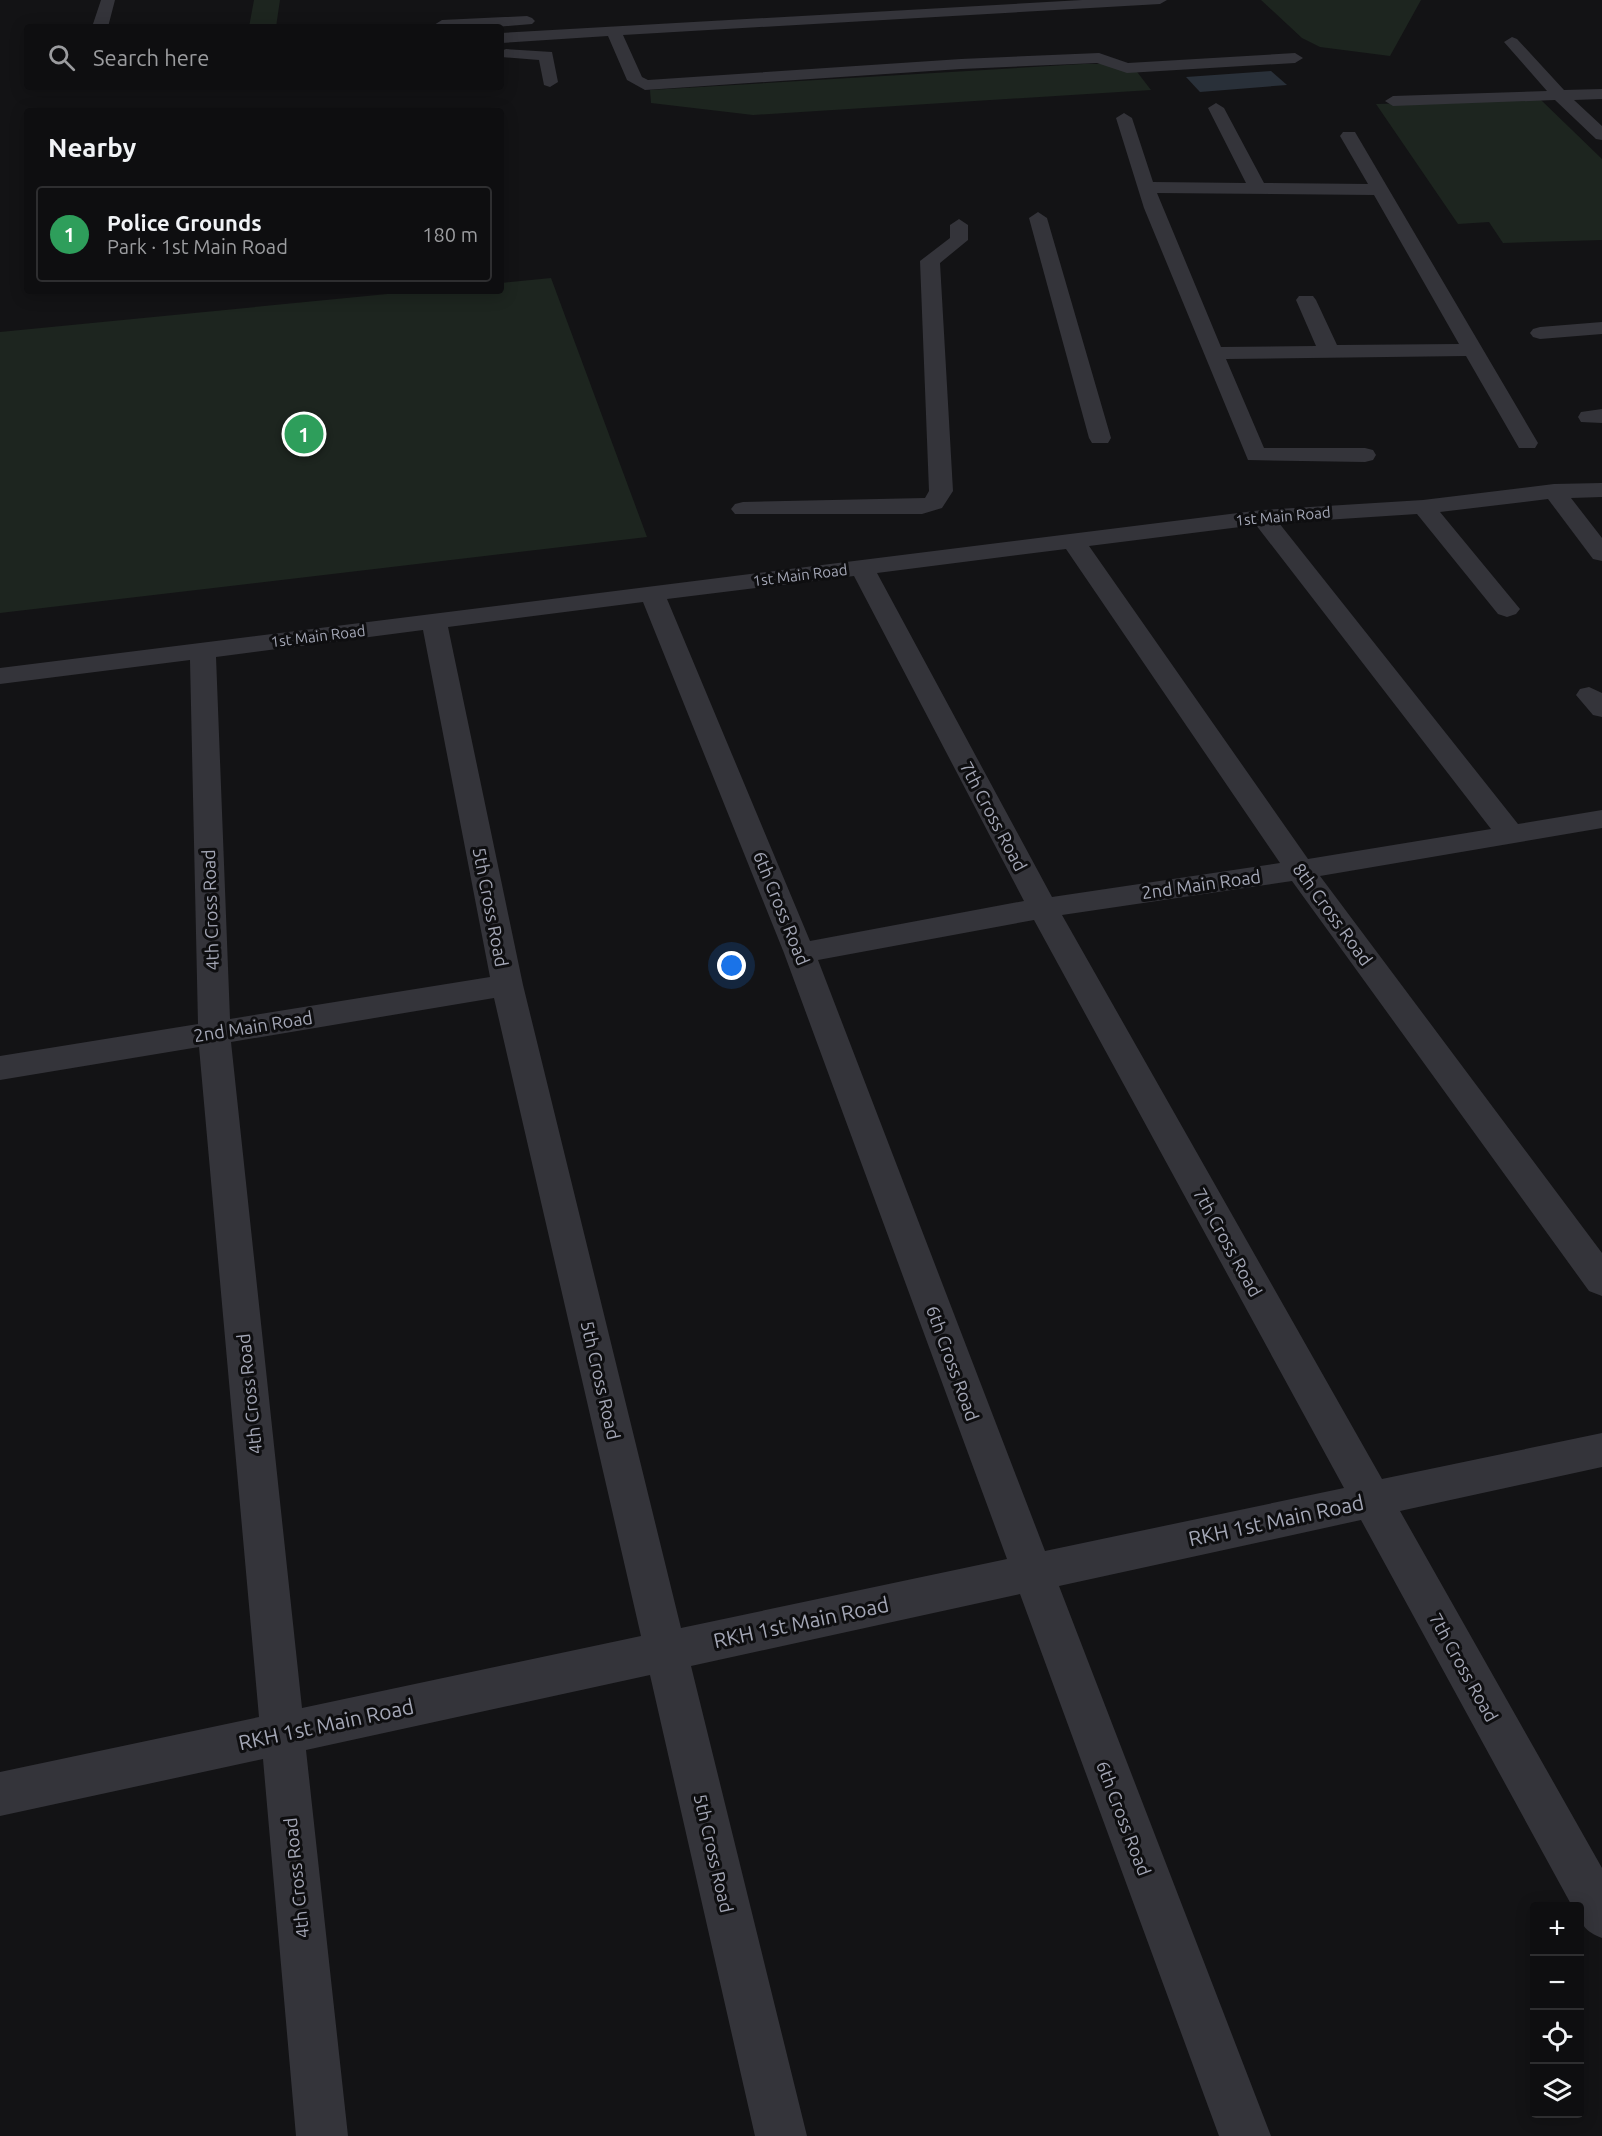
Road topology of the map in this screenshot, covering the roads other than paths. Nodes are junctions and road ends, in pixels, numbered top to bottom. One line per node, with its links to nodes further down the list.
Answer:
1 (108, 0): 5 (street)
2 (913, 0): 7 (street)
3 (1160, 0): 8 (street)
4 (439, 8): 6 (street)
5 (101, 24)
6 (442, 24)
7 (478, 24)
8 (614, 31): 9 (street); 12 (street)
9 (504, 38)
10 (1512, 42): 15 (street)
11 (504, 54): 13 (street)
12 (1294, 58)
13 (550, 82)
14 (1602, 94): 15 (street)
15 (1560, 96): 16 (street); 19 (street)
16 (1394, 100)
17 (1216, 108): 22 (street)
18 (1124, 118): 21 (street)
19 (1602, 135)
20 (1349, 136): 23 (street)
21 (1146, 187): 22 (street); 31 (street)
22 (1258, 188): 23 (street)
23 (1382, 190): 29 (street)
24 (1038, 218): 32 (street)
25 (959, 225): 38 (street)
26 (1306, 300): 30 (street)
27 (1602, 328): 28 (street)
28 (1540, 333)
29 (1474, 350): 30 (street); 33 (street)
30 (1329, 351): 31 (street)
31 (1213, 353): 34 (street)
32 (1100, 438)
33 (1527, 443)
34 (1365, 455)
35 (1602, 490): 36 (street, 1st Main Road)
36 (1554, 491): 37 (street, 1st Main Road); 41 (street)
37 (1423, 507): 39 (street, 1st Main Road); 44 (street)
38 (743, 509)
39 (1262, 517): 40 (street, 1st Main Road); 49 (street)
40 (1073, 541): 42 (street, 1st Main Road); 50 (street, 8th Cross Road)
41 (1602, 554)
42 (862, 567): 43 (street, 1st Main Road); 51 (street, 7th Cross Road)
43 (652, 594): 45 (street, 1st Main Road); 52 (street, 6th Cross Road)
44 (1507, 609)
45 (434, 621): 46 (street, 1st Main Road); 53 (street, 5th Cross Road)
46 (203, 650): 47 (street, 1st Main Road); 54 (street, 4th Cross Road)
47 (0, 676)
48 (1602, 819): 49 (street, 2nd Main Road)
49 (1511, 835): 50 (street, 2nd Main Road)
50 (1300, 870): 51 (street, 2nd Main Road); 56 (street, 8th Cross Road)
51 (1042, 908): 52 (street, 2nd Main Road); 58 (street, 7th Cross Road)
52 (801, 952): 59 (street, 6th Cross Road)
53 (507, 985): 54 (street, 2nd Main Road); 60 (street, 5th Cross Road)
54 (214, 1033): 55 (street, 2nd Main Road); 61 (street, 4th Cross Road)
55 (0, 1068)
56 (1602, 1281)
57 (1602, 1450): 58 (street, RKH 1st Main Road)
58 (1371, 1500): 59 (street, RKH 1st Main Road); 63 (street, 7th Cross Road)
59 (1031, 1572): 60 (street, RKH 1st Main Road); 66 (street, 6th Cross Road)
60 (666, 1651): 61 (street, RKH 1st Main Road); 65 (street, 5th Cross Road)
61 (282, 1734): 62 (street, RKH 1st Main Road); 64 (street, 4th Cross Road)
62 (0, 1794)
63 (1602, 1914)
64 (322, 2136)
65 (781, 2136)
66 (1245, 2136)

